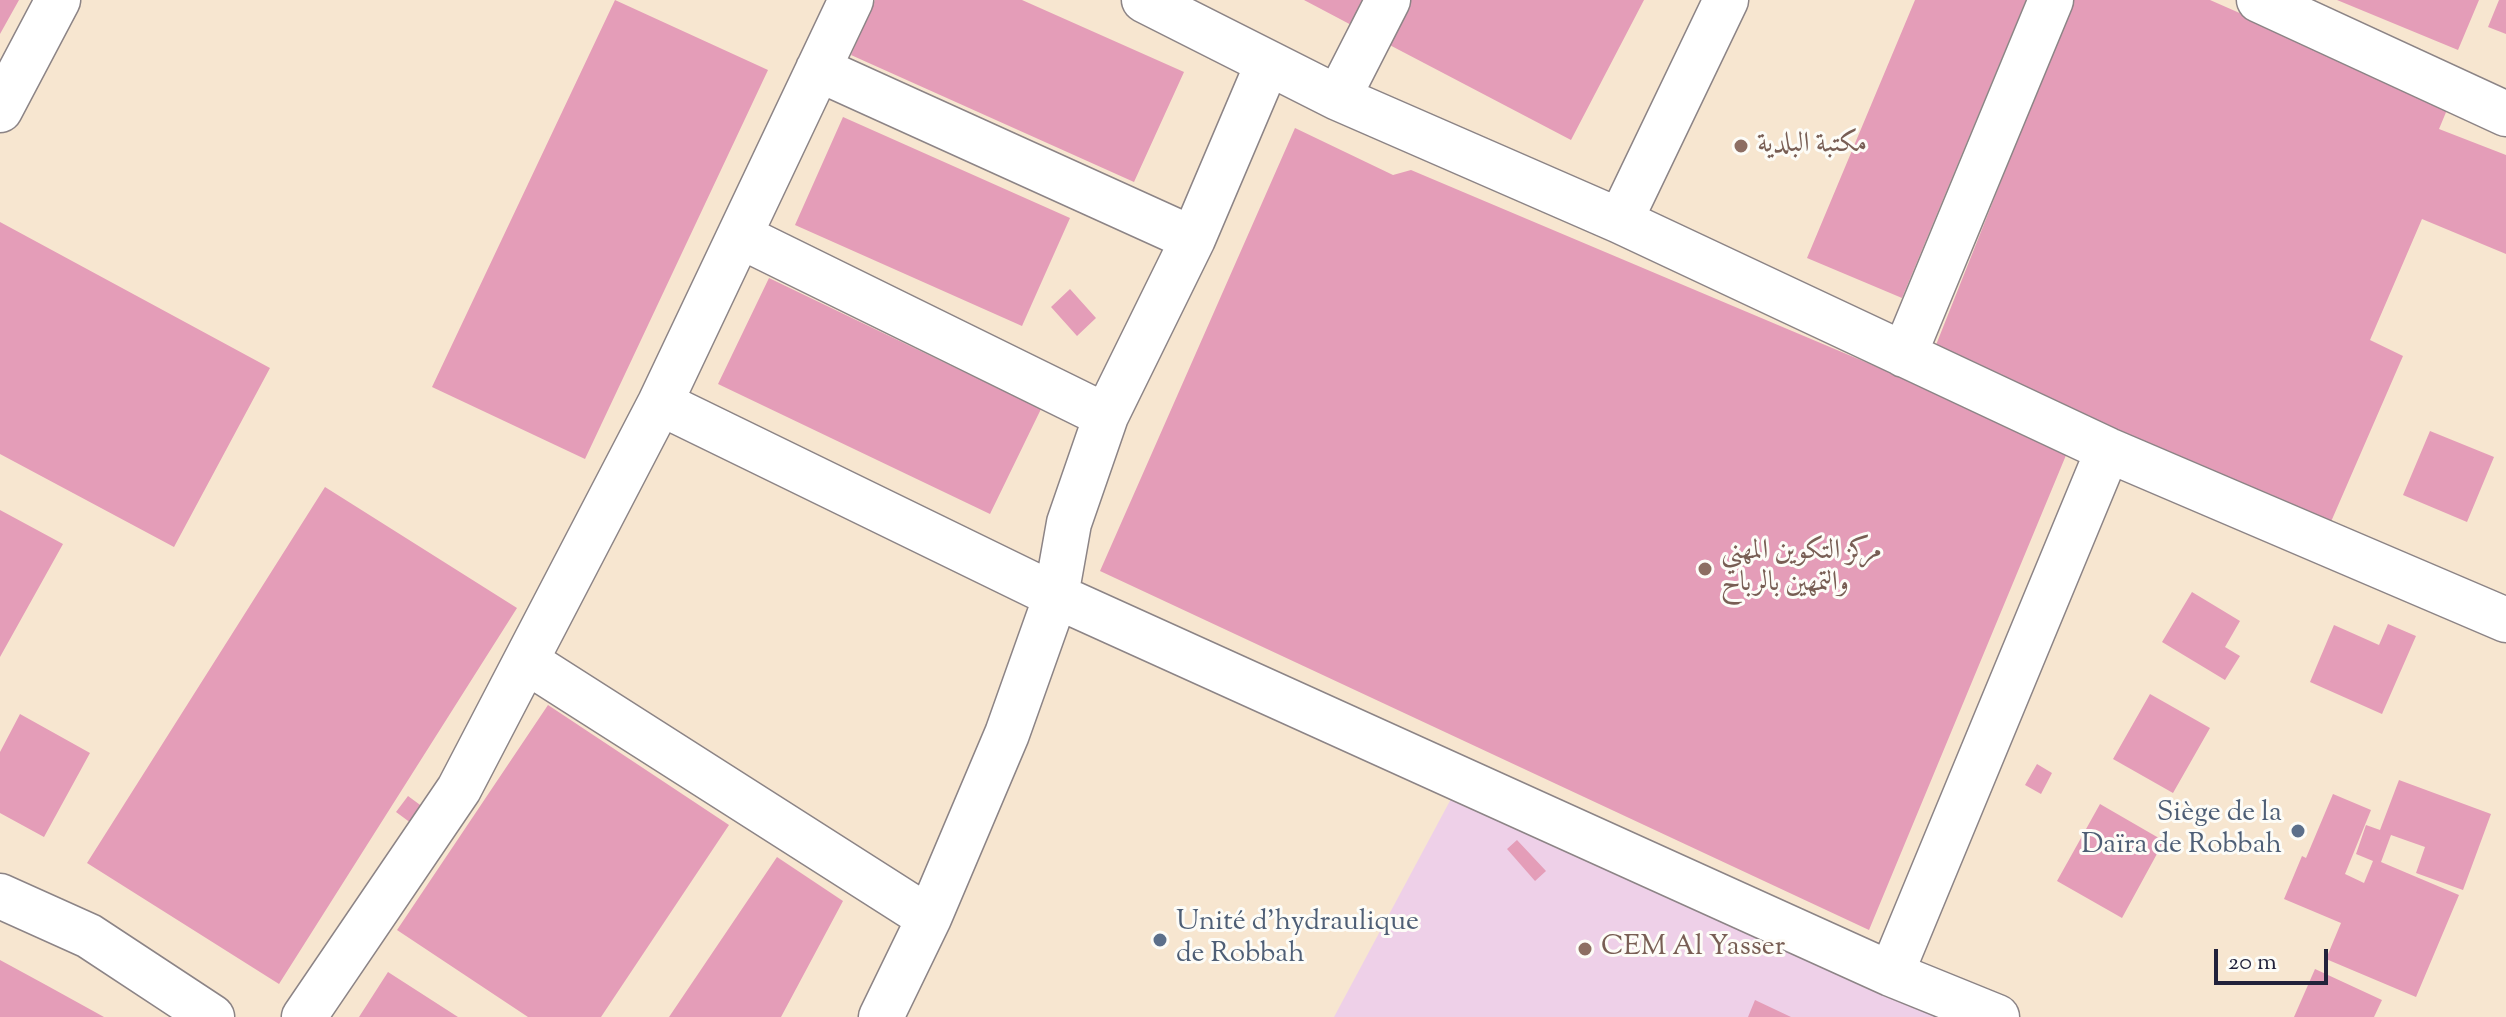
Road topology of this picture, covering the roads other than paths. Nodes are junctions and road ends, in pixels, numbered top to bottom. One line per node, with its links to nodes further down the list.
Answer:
1 (58, 0): 11 (street)
2 (851, 0): 9 (street)
3 (1144, 0): 8 (street)
4 (1388, 0): 10 (street)
5 (1726, 0): 13 (street)
6 (2051, 0): 16 (street)
7 (2259, 0): 12 (street)
8 (1267, 65): 10 (street); 15 (street)
9 (818, 69): 14 (street); 15 (street)
10 (1338, 98): 13 (street)
11 (0, 110)
12 (2506, 114)
13 (1620, 221): 16 (street)
14 (740, 236): 17 (street); 18 (street)
15 (1193, 239): 18 (street)
16 (1904, 355): 19 (street)
17 (660, 403): 20 (street); 22 (street)
18 (1106, 416): 20 (street)
19 (2108, 450): 21 (street); 25 (street)
20 (1056, 596): 24 (street); 25 (street)
21 (2506, 620)
22 (526, 661): 24 (street); 27 (street)
23 (0, 896): 26 (street)
24 (929, 918): 28 (street)
25 (1891, 974): 29 (street)
26 (212, 1017)
27 (304, 1017)
28 (881, 1017)
29 (1997, 1017)

